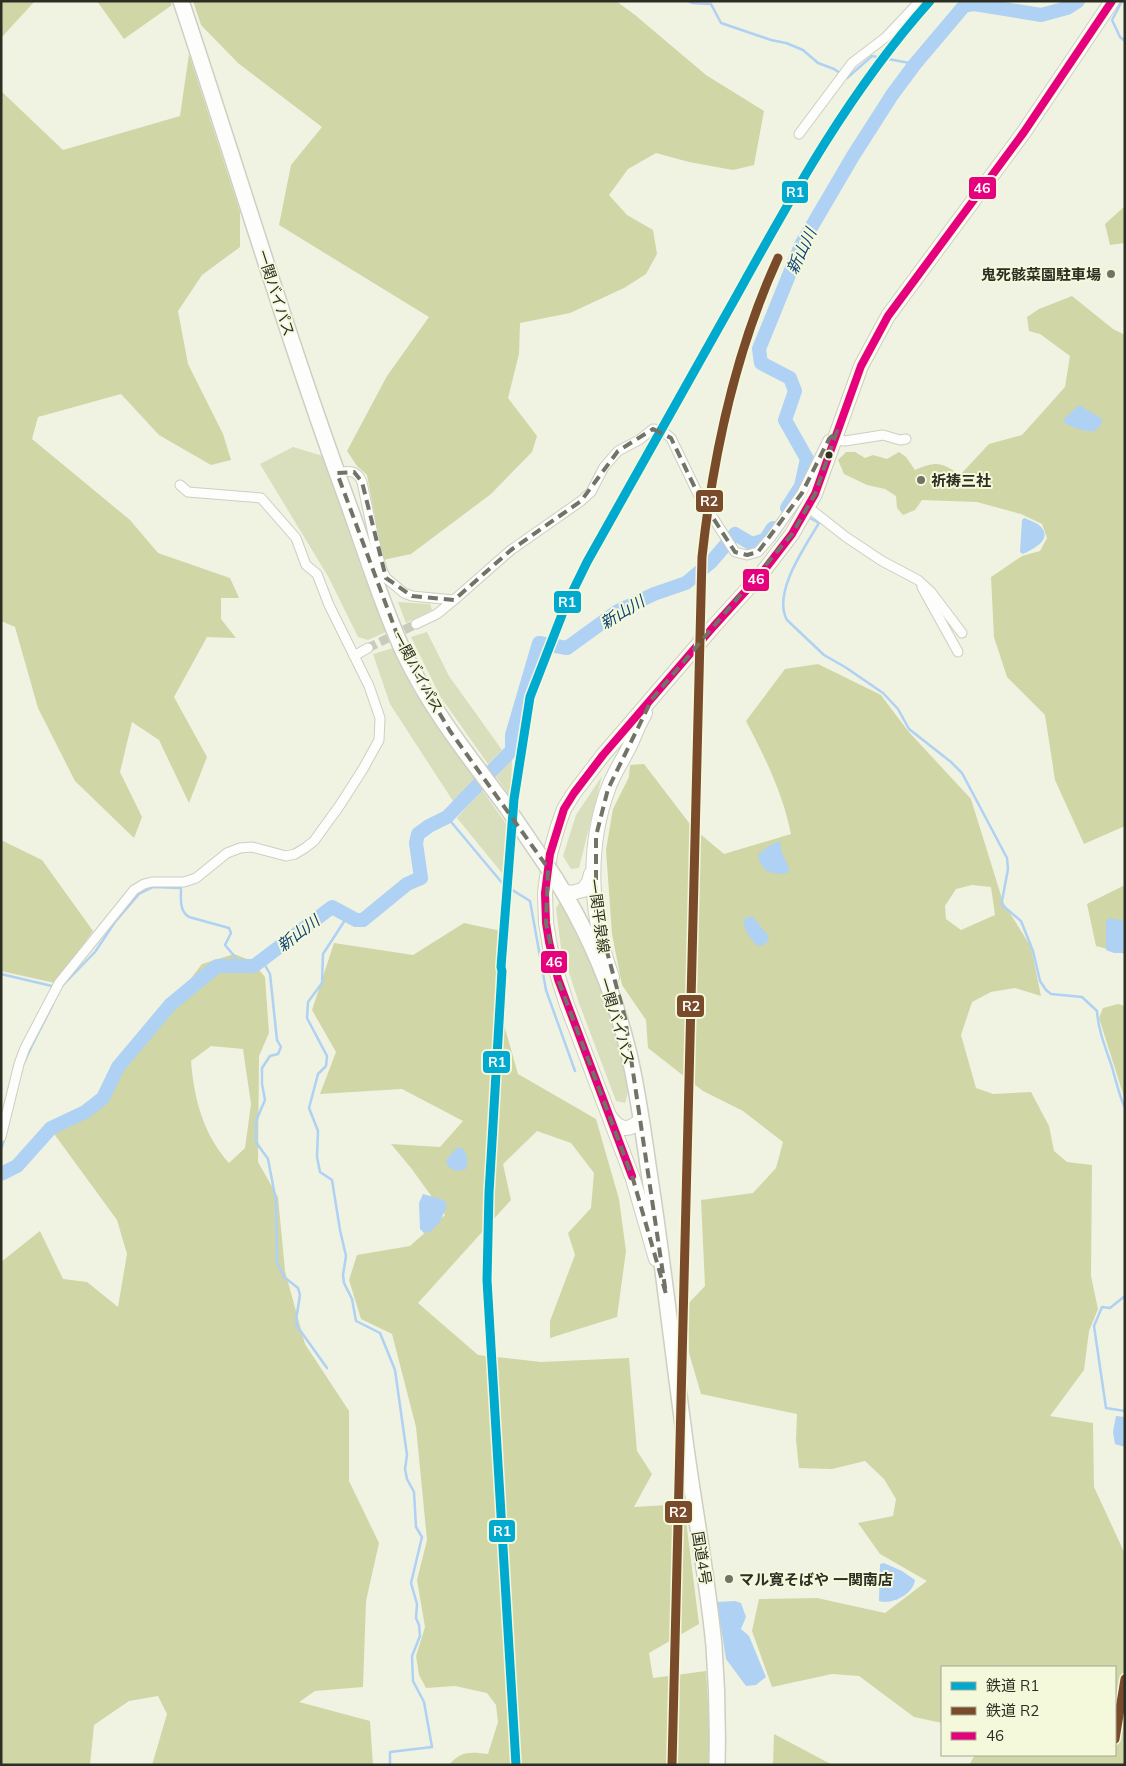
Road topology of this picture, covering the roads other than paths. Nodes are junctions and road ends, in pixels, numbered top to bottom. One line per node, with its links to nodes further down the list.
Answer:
1 (181, 1): 7 (highway, 一関バイパス)
2 (920, 1): 4 (street)
3 (1112, 1): 5 (main road, 一関平泉線)
4 (799, 134)
5 (836, 435): 6 (street); 9 (main road, 一関平泉線); 11 (street)
6 (906, 439)
7 (337, 473): 11 (street); 19 (highway, 一関バイパス, bridge)
8 (180, 485): 16 (street)
9 (808, 508): 10 (street); 17 (main road, 一関平泉線)
10 (918, 580): 13 (street); 15 (street)
11 (454, 600): 12 (street)
12 (416, 624)
13 (962, 633)
14 (368, 648): 16 (street)
15 (958, 652)
16 (354, 656): 23 (street)
17 (652, 699): 18 (main road, 一関平泉線); 21 (main road, 一関平泉線)
18 (593, 868): 19 (main road, 一関平泉線); 20 (main road, 一関平泉線)
19 (559, 884): 20 (highway, 一関バイパス)
20 (628, 1051): 22 (highway, 一関バイパス)
21 (610, 1117): 22 (main road); 24 (main road, 一関平泉線)
22 (641, 1120): 24 (highway, 一関バイパス)
23 (1, 1137)
24 (666, 1294): 25 (highway, 国道4号)
25 (717, 1765)

